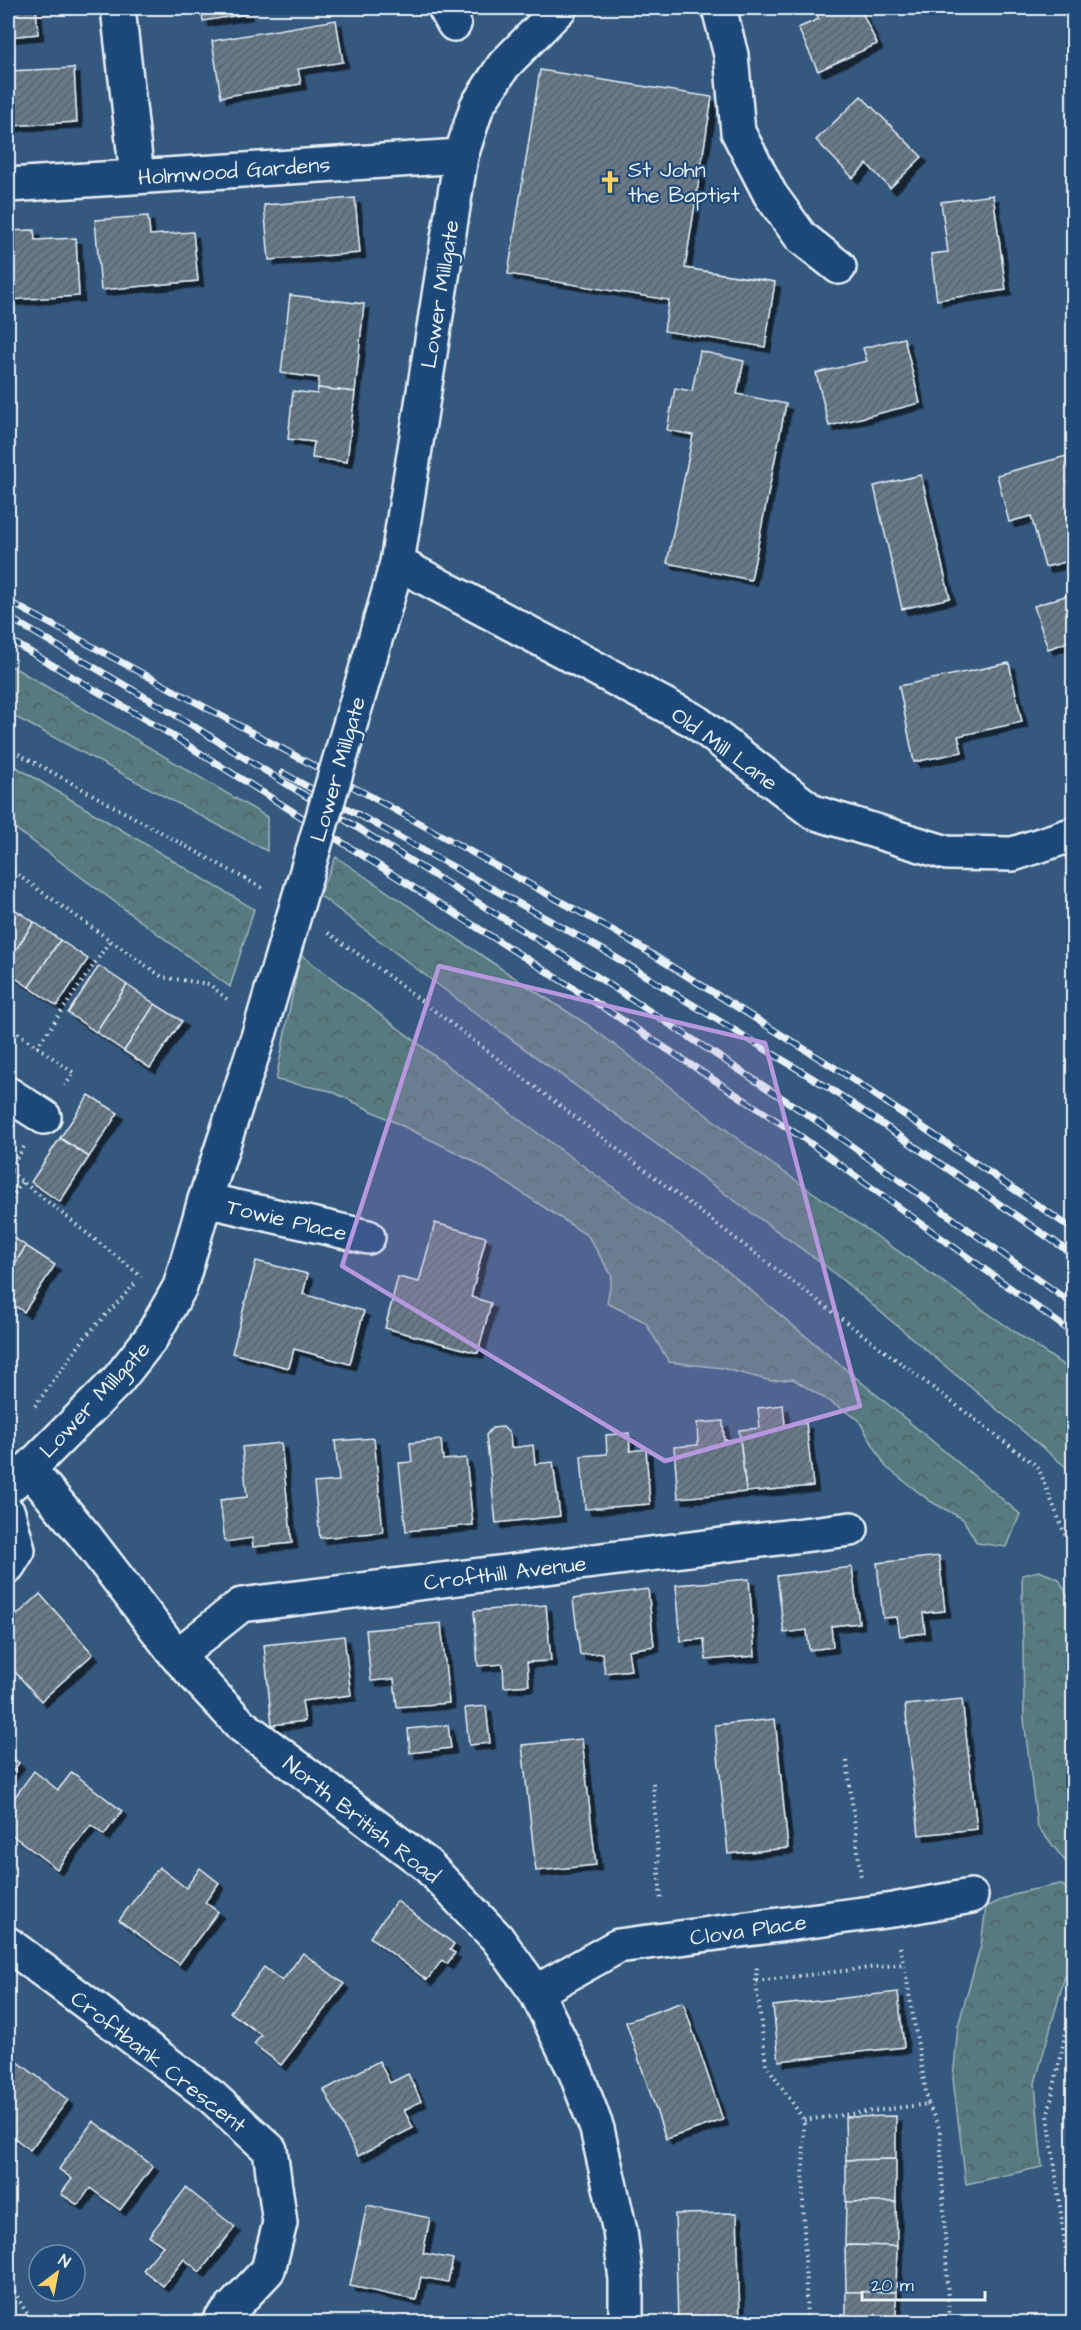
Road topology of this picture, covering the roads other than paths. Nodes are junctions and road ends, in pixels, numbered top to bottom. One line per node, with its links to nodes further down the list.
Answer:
1 (118, 8): 5 (street)
2 (560, 8): 4 (street, Lower Millgate)
3 (719, 8): 7 (street)
4 (461, 156): 5 (street, Holmwood Gardens); 8 (street, Lower Millgate)
5 (137, 176): 6 (street, Holmwood Gardens)
6 (8, 185)
7 (838, 267)
8 (397, 563): 9 (street, Old Mill Lane); 12 (street, Lower Millgate, bridge)
9 (1074, 834)
10 (8, 1095): 11 (street)
11 (44, 1117)
12 (205, 1200): 13 (street, Towie Place); 14 (street, Lower Millgate)
13 (368, 1237)
14 (18, 1478): 18 (street, North British Road)
15 (8, 1513): 17 (street)
16 (851, 1529): 18 (street, Crofthill Avenue)
17 (8, 1566)
18 (177, 1656): 21 (street, North British Road)
19 (971, 1896): 21 (street, Clova Place)
20 (8, 1944): 22 (street, Croftbank Crescent)
21 (536, 1992): 23 (street, North British Road)
22 (219, 2322)
23 (626, 2322)

